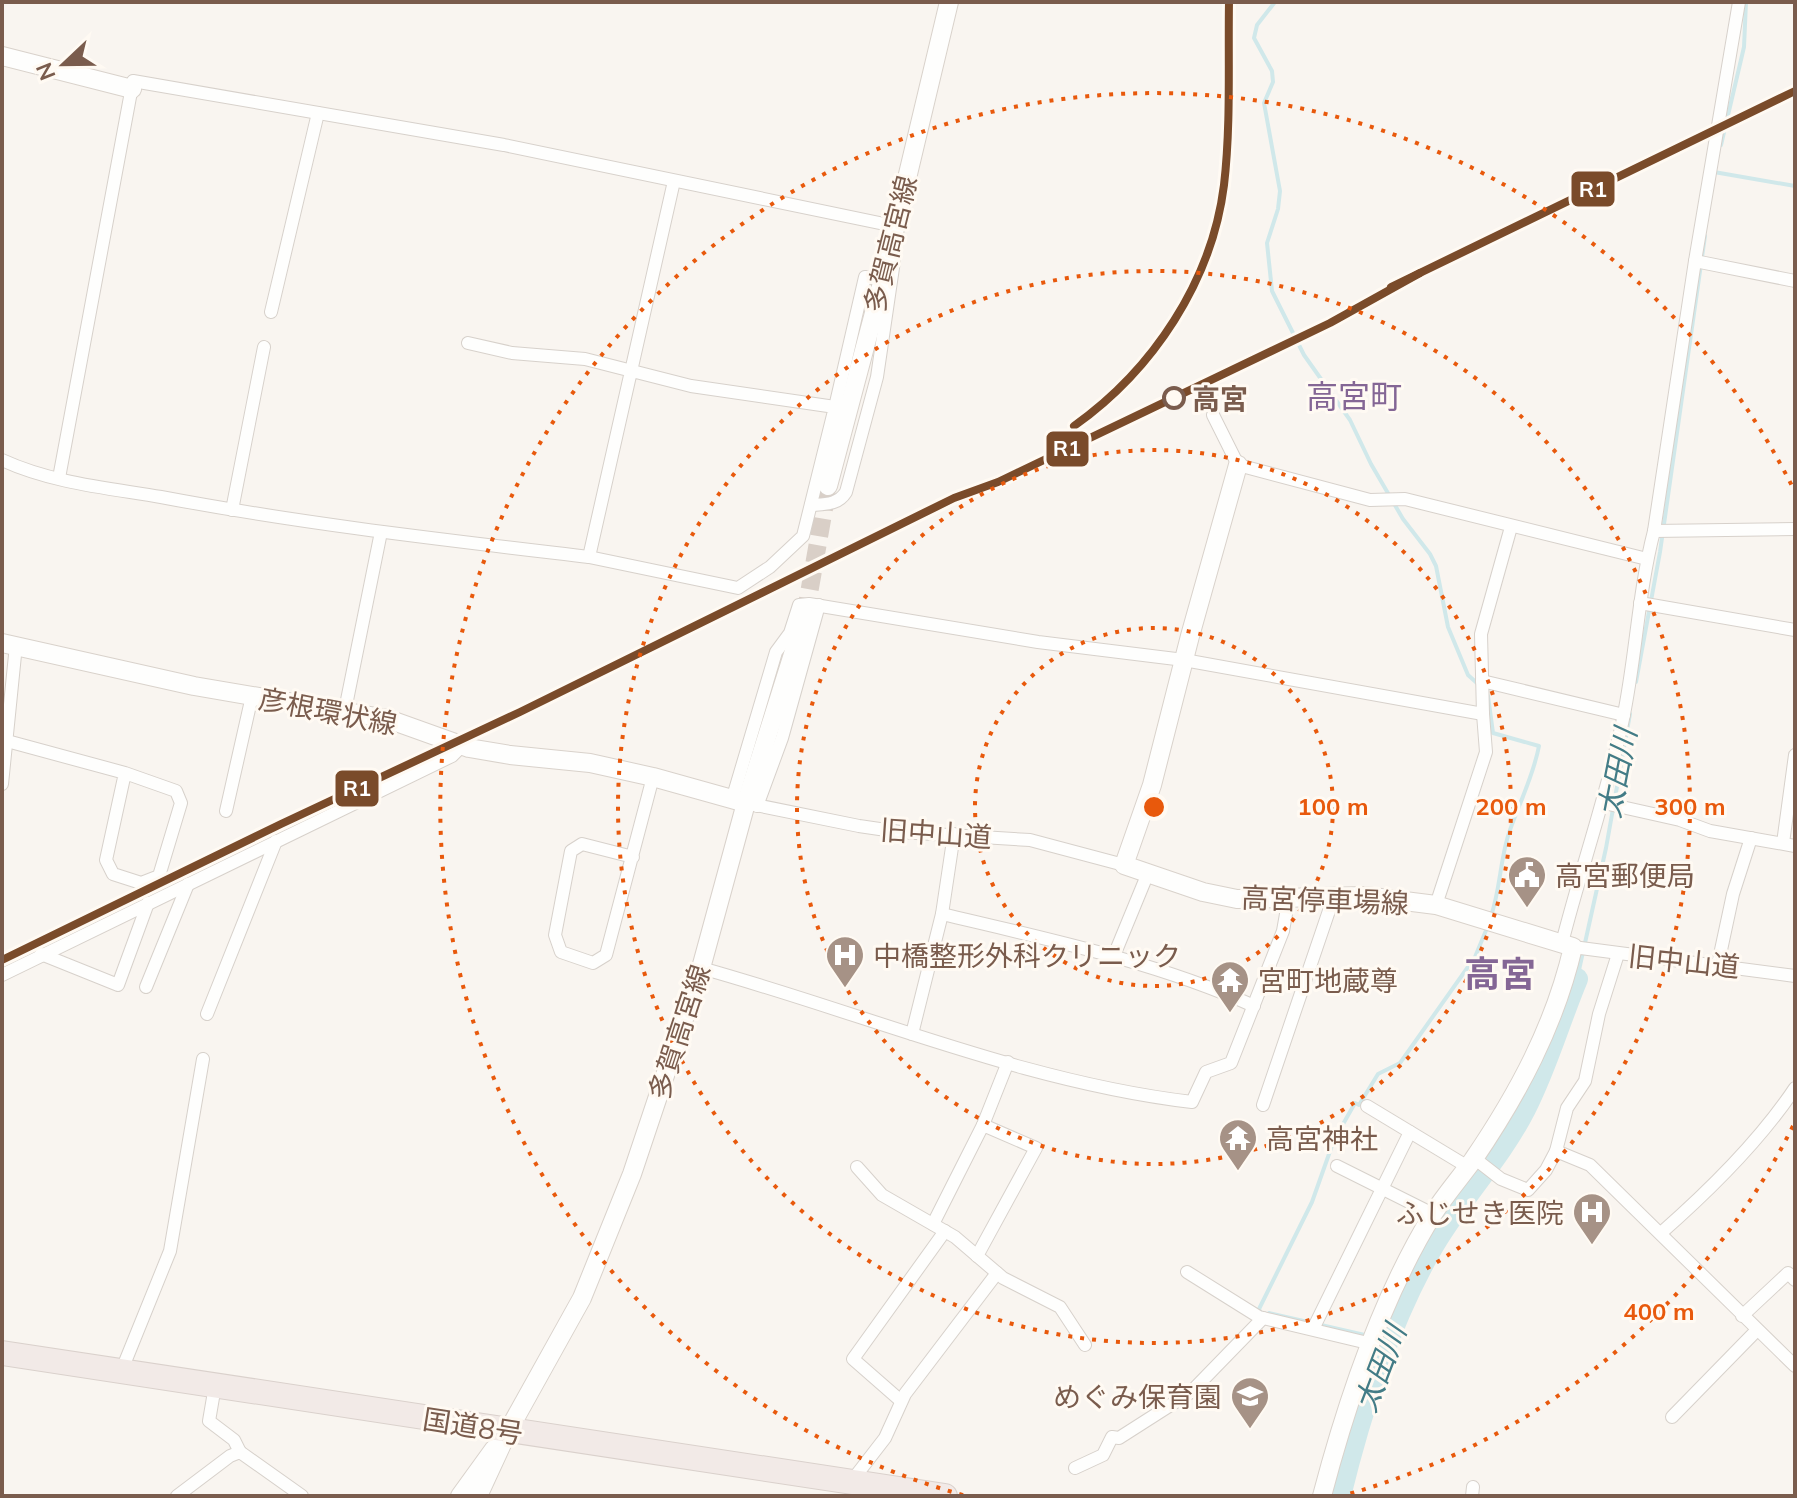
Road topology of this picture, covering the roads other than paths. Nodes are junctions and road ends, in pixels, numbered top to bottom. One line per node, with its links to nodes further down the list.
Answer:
1 (949, 2): 7 (main road, 多賀高宮線)
2 (1739, 2): 8 (street)
3 (2, 56): 4 (main road)
4 (132, 89): 5 (street); 19 (street)
5 (318, 113): 6 (street); 11 (street)
6 (674, 181): 7 (street); 14 (street)
7 (893, 232): 9 (main road, 多賀高宮線); 21 (street)
8 (1695, 261): 10 (street); 25 (street)
9 (883, 279): 15 (street); 20 (main road, 多賀高宮線)
10 (1795, 281)
11 (271, 312)
12 (468, 343): 14 (street)
13 (264, 347): 22 (street)
14 (631, 369): 15 (street); 27 (street)
15 (835, 407): 21 (street)
16 (1213, 415): 18 (street)
17 (2, 460): 19 (street)
18 (1238, 465): 23 (street); 33 (main road)
19 (59, 478): 22 (street)
20 (828, 486)
21 (811, 505): 27 (street)
22 (232, 510): 26 (street)
23 (1511, 527): 28 (street); 34 (street)
24 (1795, 529): 25 (street)
25 (1654, 531): 28 (street)
26 (381, 532): 27 (street); 36 (street)
27 (589, 557)
28 (1647, 559): 29 (street)
29 (1640, 603): 31 (street); 38 (street)
30 (812, 610): 33 (street); 45 (main road, 多賀高宮線)
31 (1795, 630)
32 (10, 645): 35 (main road, 彦根環状線); 39 (street)
33 (1184, 660): 37 (street); 53 (main road)
34 (1482, 681): 37 (street); 38 (street)
35 (252, 696): 36 (main road, 彦根環状線); 47 (street)
36 (345, 710): 40 (main road, 彦根環状線)
37 (1483, 714): 59 (street)
38 (1624, 715): 46 (street)
39 (7, 741): 42 (street); 44 (street)
40 (462, 746): 43 (main road, 彦根環状線); 50 (street)
41 (1795, 755): 51 (street)
42 (125, 773): 42 (street)
43 (653, 777): 45 (main road, 彦根環状線); 52 (street)
44 (2, 784)
45 (745, 803): 48 (street, 旧中山道); 66 (main road, 多賀高宮線)
46 (1604, 803): 49 (street); 61 (street)
47 (226, 811)
48 (954, 834): 53 (street, 旧中山道); 60 (street)
49 (1751, 838): 51 (street); 65 (street)
50 (276, 841): 55 (street); 71 (street)
51 (1789, 845)
52 (633, 857): 52 (street)
53 (1124, 865): 54 (main road, 高宮停車場線)
54 (1148, 873): 57 (main road, 高宮停車場線); 64 (street)
55 (188, 884): 58 (street); 69 (street)
56 (1334, 896): 57 (main road, 高宮停車場線); 59 (main road, 高宮停車場線); 76 (street)
57 (1289, 897): 70 (street)
58 (148, 903): 62 (street); 62 (street)
59 (1436, 905): 61 (main road, 高宮停車場線)
60 (942, 914): 64 (street); 72 (street)
61 (1577, 948): 63 (street, 旧中山道); 81 (main road)
62 (41, 954): 67 (street)
63 (1618, 954): 65 (street, 旧中山道); 80 (street)
64 (1113, 958): 70 (street)
65 (1718, 964): 68 (street, 旧中山道)
66 (701, 968): 72 (street); 105 (main road, 多賀高宮線)
67 (2, 975)
68 (1795, 976)
69 (146, 987)
70 (1254, 1006): 74 (street)
71 (207, 1014)
72 (912, 1034): 74 (street)
73 (203, 1059): 101 (street)
74 (1008, 1062): 78 (street)
75 (1795, 1088): 88 (street)
76 (1263, 1105)
77 (1367, 1106): 79 (street)
78 (983, 1125): 86 (street); 89 (street)
79 (1410, 1132): 81 (street); 84 (street)
80 (1556, 1151): 81 (street); 88 (street)
81 (1472, 1162): 85 (main road)
82 (1337, 1166): 84 (street)
83 (857, 1167): 86 (street)
84 (1382, 1188): 85 (street); 95 (street)
85 (1433, 1214): 97 (main road)
86 (933, 1224): 87 (street)
87 (945, 1231): 89 (street); 103 (street)
88 (1661, 1233): 93 (street)
89 (977, 1256): 91 (street)
90 (1187, 1272): 94 (street)
91 (997, 1273): 98 (street); 103 (street)
92 (1793, 1273): 93 (street)
93 (1742, 1316): 96 (street)
94 (1263, 1318): 95 (street); 107 (street)
95 (1313, 1329): 97 (street)
96 (1757, 1330): 100 (street); 104 (street)
97 (1372, 1344): 115 (main road)
98 (1085, 1345)
99 (2, 1353): 101 (highway, 国道8号)
100 (1795, 1366)
101 (121, 1372): 102 (highway, 国道8号)
102 (215, 1386): 105 (highway, 国道8号); 106 (street)
103 (901, 1401): 108 (street)
104 (1672, 1417)
105 (508, 1431): 108 (highway, 国道8号); 112 (main road); 113 (main road)
106 (240, 1452): 109 (street); 111 (street)
107 (1075, 1468)
108 (851, 1482): 114 (highway, 国道8号)
109 (194, 1491): 110 (street)
110 (177, 1496)
111 (302, 1496)
112 (460, 1496)
113 (478, 1496)
114 (945, 1496)
115 (1322, 1496)

